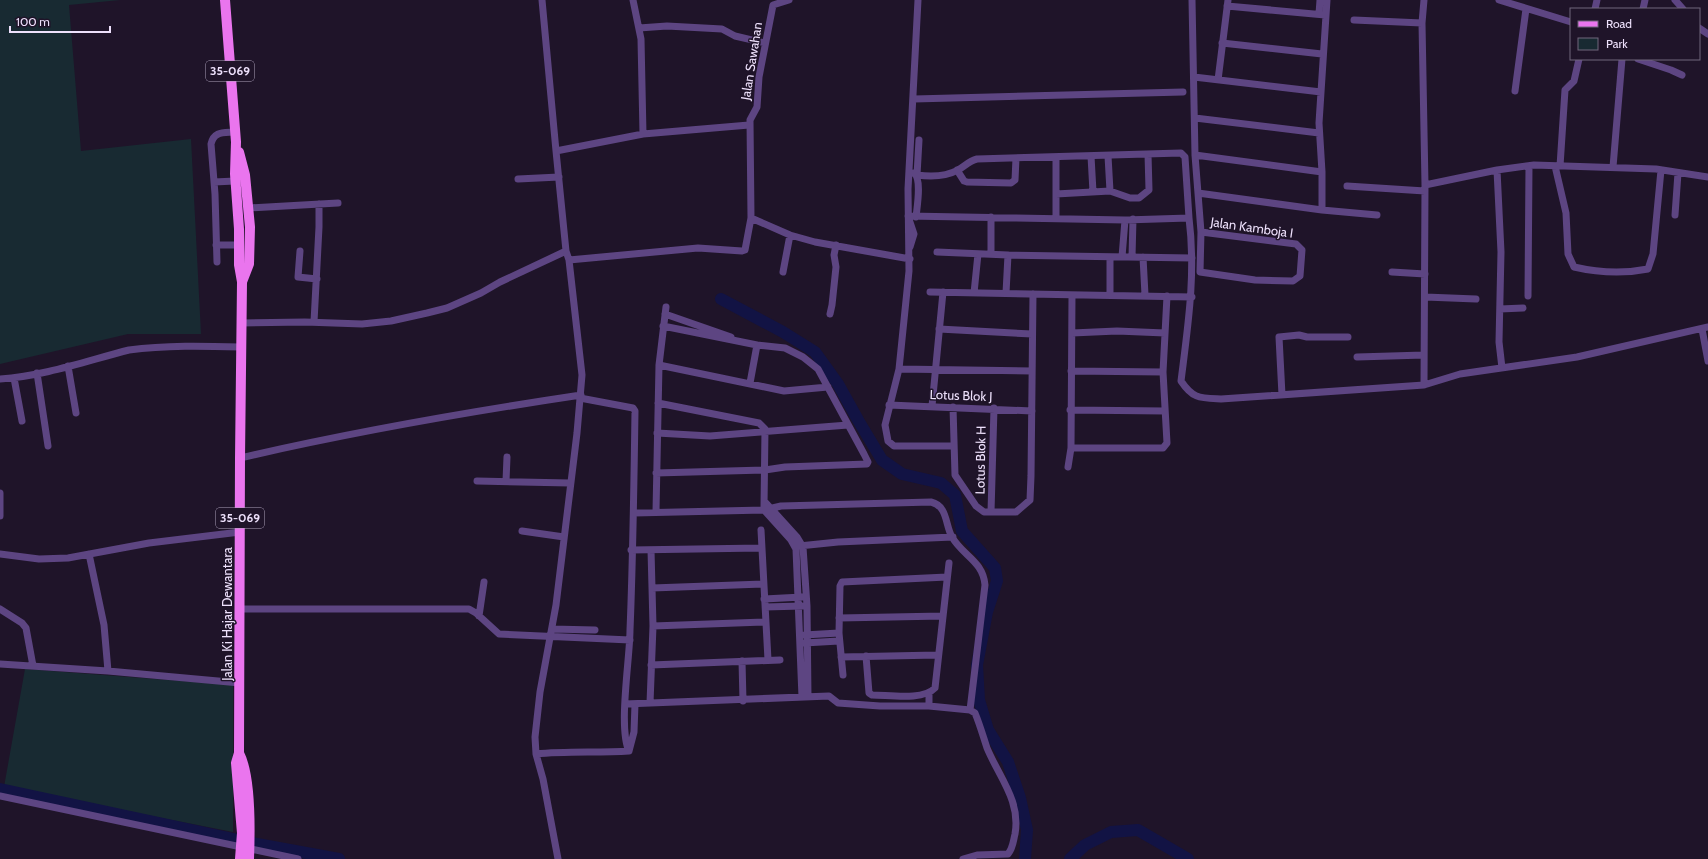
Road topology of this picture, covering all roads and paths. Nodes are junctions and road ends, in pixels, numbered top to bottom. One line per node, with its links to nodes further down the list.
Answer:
1 (224, 0): 37 (main road, Jalan Ki Hajar Dewantara / 35-069)
2 (542, 0): 39 (street)
3 (633, 0): 19 (street)
4 (789, 0): 20 (street, Jalan Sawahan)
5 (918, 0): 32 (street)
6 (1192, 0): 27 (street)
7 (1320, 0): 15 (street)
8 (1327, 0): 15 (street)
9 (1424, 0): 18 (street)
10 (1498, 0): 14 (street)
11 (1675, 0): 13 (street)
12 (1227, 3): 15 (street); 21 (street)
13 (1682, 8)
14 (1526, 9): 17 (street); 29 (street)
15 (1322, 15): 22 (street)
16 (1354, 20): 18 (street)
17 (1570, 22)
18 (1422, 23): 62 (street)
19 (639, 28): 20 (street); 36 (street)
20 (765, 43): 34 (street, Jalan Sawahan)
21 (1222, 43): 22 (street); 28 (street)
22 (1322, 54): 31 (street)
23 (1579, 60): 47 (street)
24 (1622, 60): 48 (street)
25 (1648, 60): 26 (street)
26 (1682, 75)
27 (1194, 77): 28 (street); 33 (street)
28 (1218, 80): 31 (street)
29 (1515, 91)
30 (1182, 92): 32 (street)
31 (1321, 92): 35 (street)
32 (914, 99): 49 (street)
33 (1194, 118): 35 (street); 41 (street)
34 (750, 120): 36 (street); 76 (street, Jalan Sawahan)
35 (1319, 133): 53 (street)
36 (642, 134): 39 (street)
37 (232, 136): 59 (main road, Jalan Ki Hajar Dewantara / 35-069); 60 (street); 69 (main road, Jalan Ki Hajar Dewantara / 35-069)
38 (919, 140): 55 (street)
39 (556, 151): 56 (street)
40 (1148, 154): 43 (street); 63 (street); 78 (street)
41 (1195, 155): 53 (street); 65 (street)
42 (1091, 156): 43 (street); 44 (street); 64 (street)
43 (1108, 156): 63 (street)
44 (1056, 157): 45 (street); 66 (street)
45 (1016, 158): 50 (street); 50 (street)
46 (1529, 166): 47 (street); 51 (street); 114 (street)
47 (1557, 166): 48 (street); 52 (street)
48 (1613, 166): 52 (street)
49 (909, 169): 55 (street); 73 (street)
50 (957, 170): 55 (street)
51 (1497, 170): 62 (street); 119 (street)
52 (1661, 170): 54 (street)
53 (1322, 172): 70 (street)
54 (1678, 173): 57 (street); 72 (street)
55 (917, 175): 74 (street)
56 (559, 177): 58 (street); 87 (street)
57 (1708, 177)
58 (518, 179)
59 (232, 181): 60 (street); 84 (main road, Jalan Ki Hajar Dewantara / 35-069)
60 (217, 182): 83 (street)
61 (1347, 186): 62 (street)
62 (1425, 188): 102 (street)
63 (1110, 191): 64 (street)
64 (1093, 192): 66 (street)
65 (1198, 193): 70 (street); 81 (street)
66 (1056, 194): 77 (street)
67 (338, 203): 68 (street)
68 (319, 206): 69 (street); 103 (street)
69 (249, 210): 104 (main road, Jalan Ki Hajar Dewantara / 35-069)
70 (1322, 210): 71 (street)
71 (1377, 215)
72 (1675, 215)
73 (908, 217): 74 (street); 97 (street)
74 (916, 217): 75 (street)
75 (991, 217): 77 (street); 90 (street)
76 (751, 218): 82 (street); 98 (street, Jalan Sawahan)
77 (1056, 218): 80 (street)
78 (1188, 218): 79 (street); 96 (street)
79 (1133, 219): 80 (street); 94 (street)
80 (1125, 220): 93 (street)
81 (1201, 232): 81 (street, Jalan Kamboja I)
82 (786, 233): 85 (street); 100 (street)
83 (220, 245): 84 (street); 99 (street)
84 (236, 245): 104 (main road, Jalan Ki Hajar Dewantara / 35-069)
85 (836, 246): 97 (street); 120 (street)
86 (300, 251): 103 (street)
87 (566, 251): 98 (street); 121 (street)
88 (937, 252): 89 (street)
89 (978, 254): 90 (street); 107 (street)
90 (991, 254): 91 (street)
91 (1008, 255): 92 (street); 108 (street)
92 (1110, 256): 93 (street); 111 (street)
93 (1122, 256): 94 (street)
94 (1132, 257): 95 (street)
95 (1143, 257): 96 (street); 112 (street)
96 (1192, 258): 115 (street)
97 (910, 259): 139 (street)
98 (569, 260): 151 (street)
99 (217, 262)
100 (783, 272)
101 (1392, 272): 102 (street)
102 (1425, 274): 116 (street)
103 (317, 279): 121 (street)
104 (242, 282): 122 (main road, Jalan Ki Hajar Dewantara / 35-069)
105 (930, 292): 106 (street)
106 (943, 292): 107 (street); 125 (street)
107 (974, 293): 108 (street)
108 (1006, 293): 109 (street)
109 (1033, 294): 110 (street); 128 (street)
110 (1072, 294): 111 (street); 126 (street)
111 (1110, 295): 112 (street)
112 (1145, 295): 113 (street)
113 (1167, 296): 115 (street); 127 (street)
114 (1528, 296)
115 (1192, 297): 150 (street)
116 (1425, 297): 117 (street); 133 (street)
117 (1476, 299)
118 (1523, 308): 119 (street)
119 (1500, 310): 138 (street)
120 (830, 314)
121 (314, 322): 122 (street)
122 (241, 323): 132 (main road, Jalan Ki Hajar Dewantara / 35-069)
123 (663, 326): 130 (street); 130 (street); 136 (street)
124 (1705, 328): 135 (street); 138 (street)
125 (939, 329): 128 (street); 140 (street)
126 (1072, 332): 127 (street); 141 (street)
127 (1165, 333): 143 (street)
128 (1032, 334): 142 (street)
129 (1348, 337): 150 (street)
130 (735, 340): 131 (street)
131 (757, 345): 147 (street); 149 (street)
132 (241, 347): 137 (street); 169 (main road, Jalan Ki Hajar Dewantara / 35-069)
133 (1424, 355): 134 (street); 148 (street)
134 (1357, 357)
135 (1708, 361)
136 (659, 365): 147 (street); 152 (street)
137 (68, 366): 144 (street); 160 (street)
138 (1502, 368): 148 (street)
139 (899, 369): 140 (street); 153 (street)
140 (936, 370): 142 (street); 154 (street)
141 (1071, 370): 143 (street); 157 (street)
142 (1032, 371): 158 (street)
143 (1164, 372): 159 (street)
144 (37, 373): 146 (street); 165 (street)
145 (0, 378): 146 (street)
146 (14, 378): 161 (street)
147 (750, 383): 149 (street)
148 (1424, 385): 150 (street)
149 (828, 387): 162 (street)
150 (1282, 395)
151 (580, 397): 169 (street); 175 (street); 180 (street)
152 (658, 403): 163 (street); 164 (street)
153 (889, 404): 154 (street, Lotus Blok J); 166 (street)
154 (932, 406): 155 (street, Lotus Blok J)
155 (953, 407): 156 (street, Lotus Blok J); 166 (street)
156 (994, 408): 158 (street, Lotus Blok J); 179 (street, Lotus Blok H)
157 (1070, 410): 159 (street); 167 (street)
158 (1032, 411): 179 (street)
159 (1165, 412): 167 (street)
160 (76, 413)
161 (22, 421)
162 (848, 425): 163 (street); 171 (street)
163 (765, 431): 164 (street); 171 (street)
164 (657, 433): 172 (street)
165 (48, 446)
166 (954, 446): 179 (street)
167 (1071, 448): 170 (street)
168 (507, 457): 174 (street)
169 (240, 458): 184 (main road, Jalan Ki Hajar Dewantara / 35-069)
170 (1068, 466)
171 (765, 470): 172 (street); 177 (street)
172 (656, 473): 178 (street)
173 (477, 481): 174 (street)
174 (506, 481): 175 (street)
175 (570, 483): 185 (street)
176 (0, 493): 181 (street)
177 (766, 507): 178 (street); 186 (street); 187 (street)
178 (656, 511): 180 (street)
179 (991, 512)
180 (634, 513): 189 (street)
181 (0, 516)
182 (761, 530): 188 (street)
183 (522, 531): 185 (street)
184 (240, 532): 192 (street); 203 (main road, Jalan Ki Hajar Dewantara / 35-069)
185 (564, 537): 210 (street)
186 (952, 538): 187 (street); 233 (street)
187 (798, 546): 198 (street)
188 (761, 548): 190 (street); 196 (street)
189 (631, 550): 190 (street); 213 (street)
190 (651, 550): 197 (street)
191 (0, 554): 192 (street)
192 (90, 554): 223 (street)
193 (949, 563): 194 (street)
194 (947, 577): 205 (street); 206 (street)
195 (484, 582): 204 (street)
196 (763, 584): 197 (street); 199 (street)
197 (652, 588): 208 (street)
198 (803, 597): 199 (street); 200 (street)
199 (764, 599): 201 (street)
200 (803, 606): 201 (street); 212 (street)
201 (765, 607): 207 (street)
202 (0, 609): 222 (street)
203 (240, 609): 204 (street); 225 (main road, Jalan Ki Hajar Dewantara / 35-069)
204 (479, 616): 210 (street)
205 (943, 616): 206 (street); 214 (street)
206 (839, 618): 211 (street)
207 (765, 622): 208 (street); 217 (street)
208 (653, 626): 221 (street)
209 (595, 630): 210 (street)
210 (551, 632): 213 (street); 235 (street)
211 (839, 637): 212 (street); 216 (street)
212 (804, 639): 227 (street)
213 (630, 640): 230 (street)
214 (937, 655): 215 (street); 226 (street)
215 (866, 656): 216 (street); 226 (street)
216 (841, 657): 224 (street)
217 (768, 660): 218 (street); 219 (street)
218 (780, 660)
219 (742, 661): 221 (street); 228 (street)
220 (0, 664): 222 (street)
221 (652, 665): 229 (street)
222 (33, 666): 223 (street)
223 (108, 671): 225 (street)
224 (843, 674)
225 (240, 683): 237 (main road, Jalan Ki Hajar Dewantara / 35-069)
226 (929, 694): 232 (street)
227 (805, 697): 228 (street); 232 (street)
228 (744, 701): 229 (street)
229 (650, 703): 231 (street)
230 (625, 704): 231 (street); 234 (street)
231 (635, 704): 234 (street)
232 (929, 706): 233 (street)
233 (970, 710): 241 (street)
234 (629, 750): 235 (street)
235 (536, 754): 240 (street)
236 (0, 796): 237 (street)
237 (246, 845): 238 (main road, 35-069); 239 (street)
238 (240, 859)
239 (298, 859)
240 (558, 859)
241 (963, 859)

